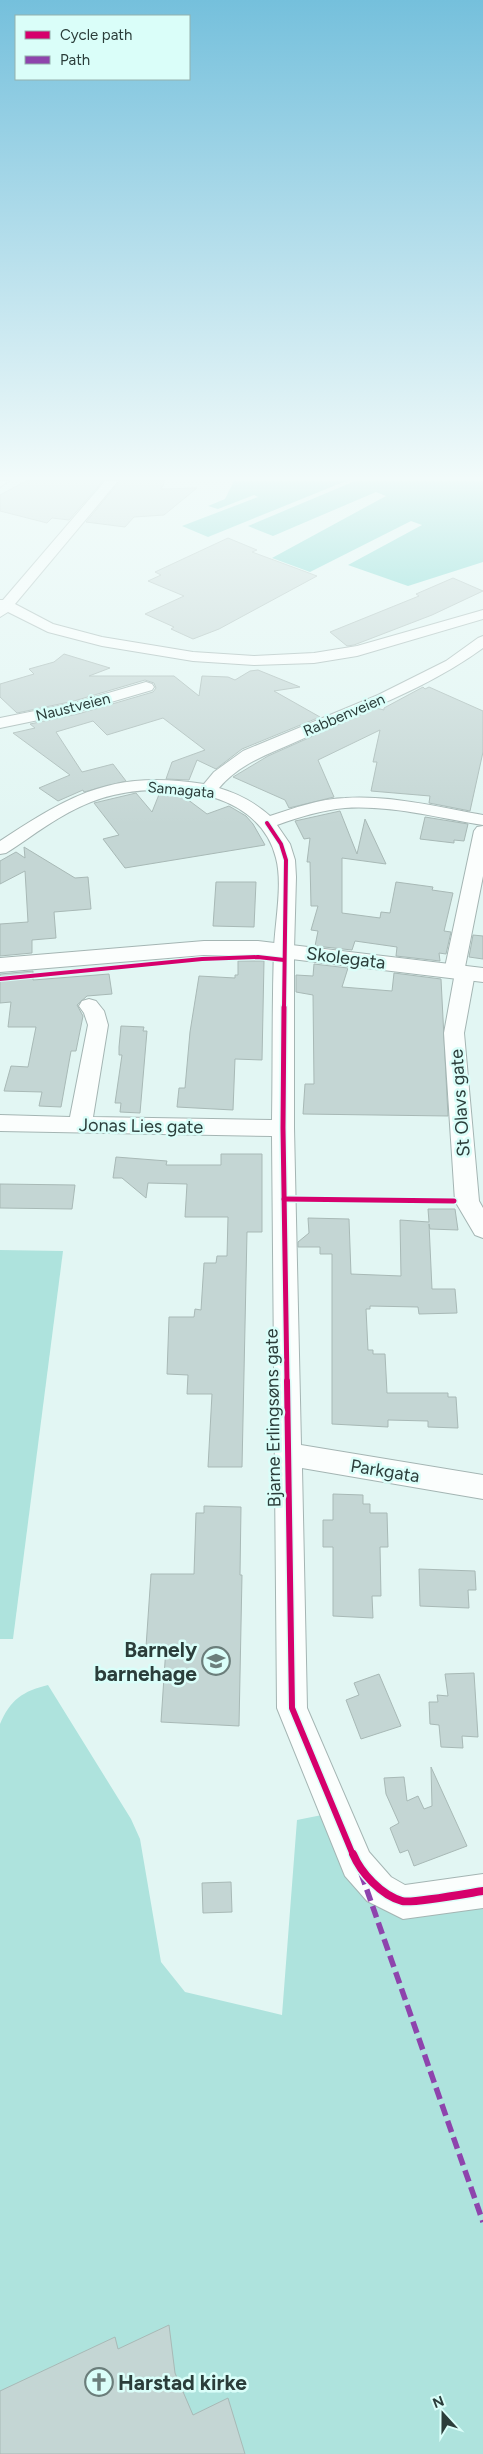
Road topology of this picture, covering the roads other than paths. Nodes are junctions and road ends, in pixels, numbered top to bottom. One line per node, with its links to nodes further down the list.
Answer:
1 (13, 596): 2 (street)
2 (2, 608): 3 (street)
3 (483, 614)
4 (483, 641): 7 (street, Rabbenveien)
5 (146, 687): 6 (street, Naustveien)
6 (0, 723)
7 (208, 790): 9 (street, Samagata); 11 (street, Samagata)
8 (483, 820): 9 (street)
9 (267, 823): 13 (street, Bjarne Erlingsøns gate)
10 (483, 831): 12 (street, St Olavs gate)
11 (0, 848)
12 (480, 866): 15 (street, St Olavs gate)
13 (284, 950): 14 (highway, Skolegata); 15 (highway, Skolegata); 19 (street, Bjarne Erlingsøns gate)
14 (0, 965)
15 (468, 973): 20 (street, St Olavs gate)
16 (89, 1006): 18 (street)
17 (0, 1123): 18 (street, Jonas Lies gate)
18 (80, 1125): 19 (street, Jonas Lies gate)
19 (283, 1128): 21 (street, Bjarne Erlingsøns gate)
20 (483, 1229)
21 (287, 1454): 22 (street, Parkgata); 23 (street, Bjarne Erlingsøns gate)
22 (483, 1487)
23 (483, 1891)

